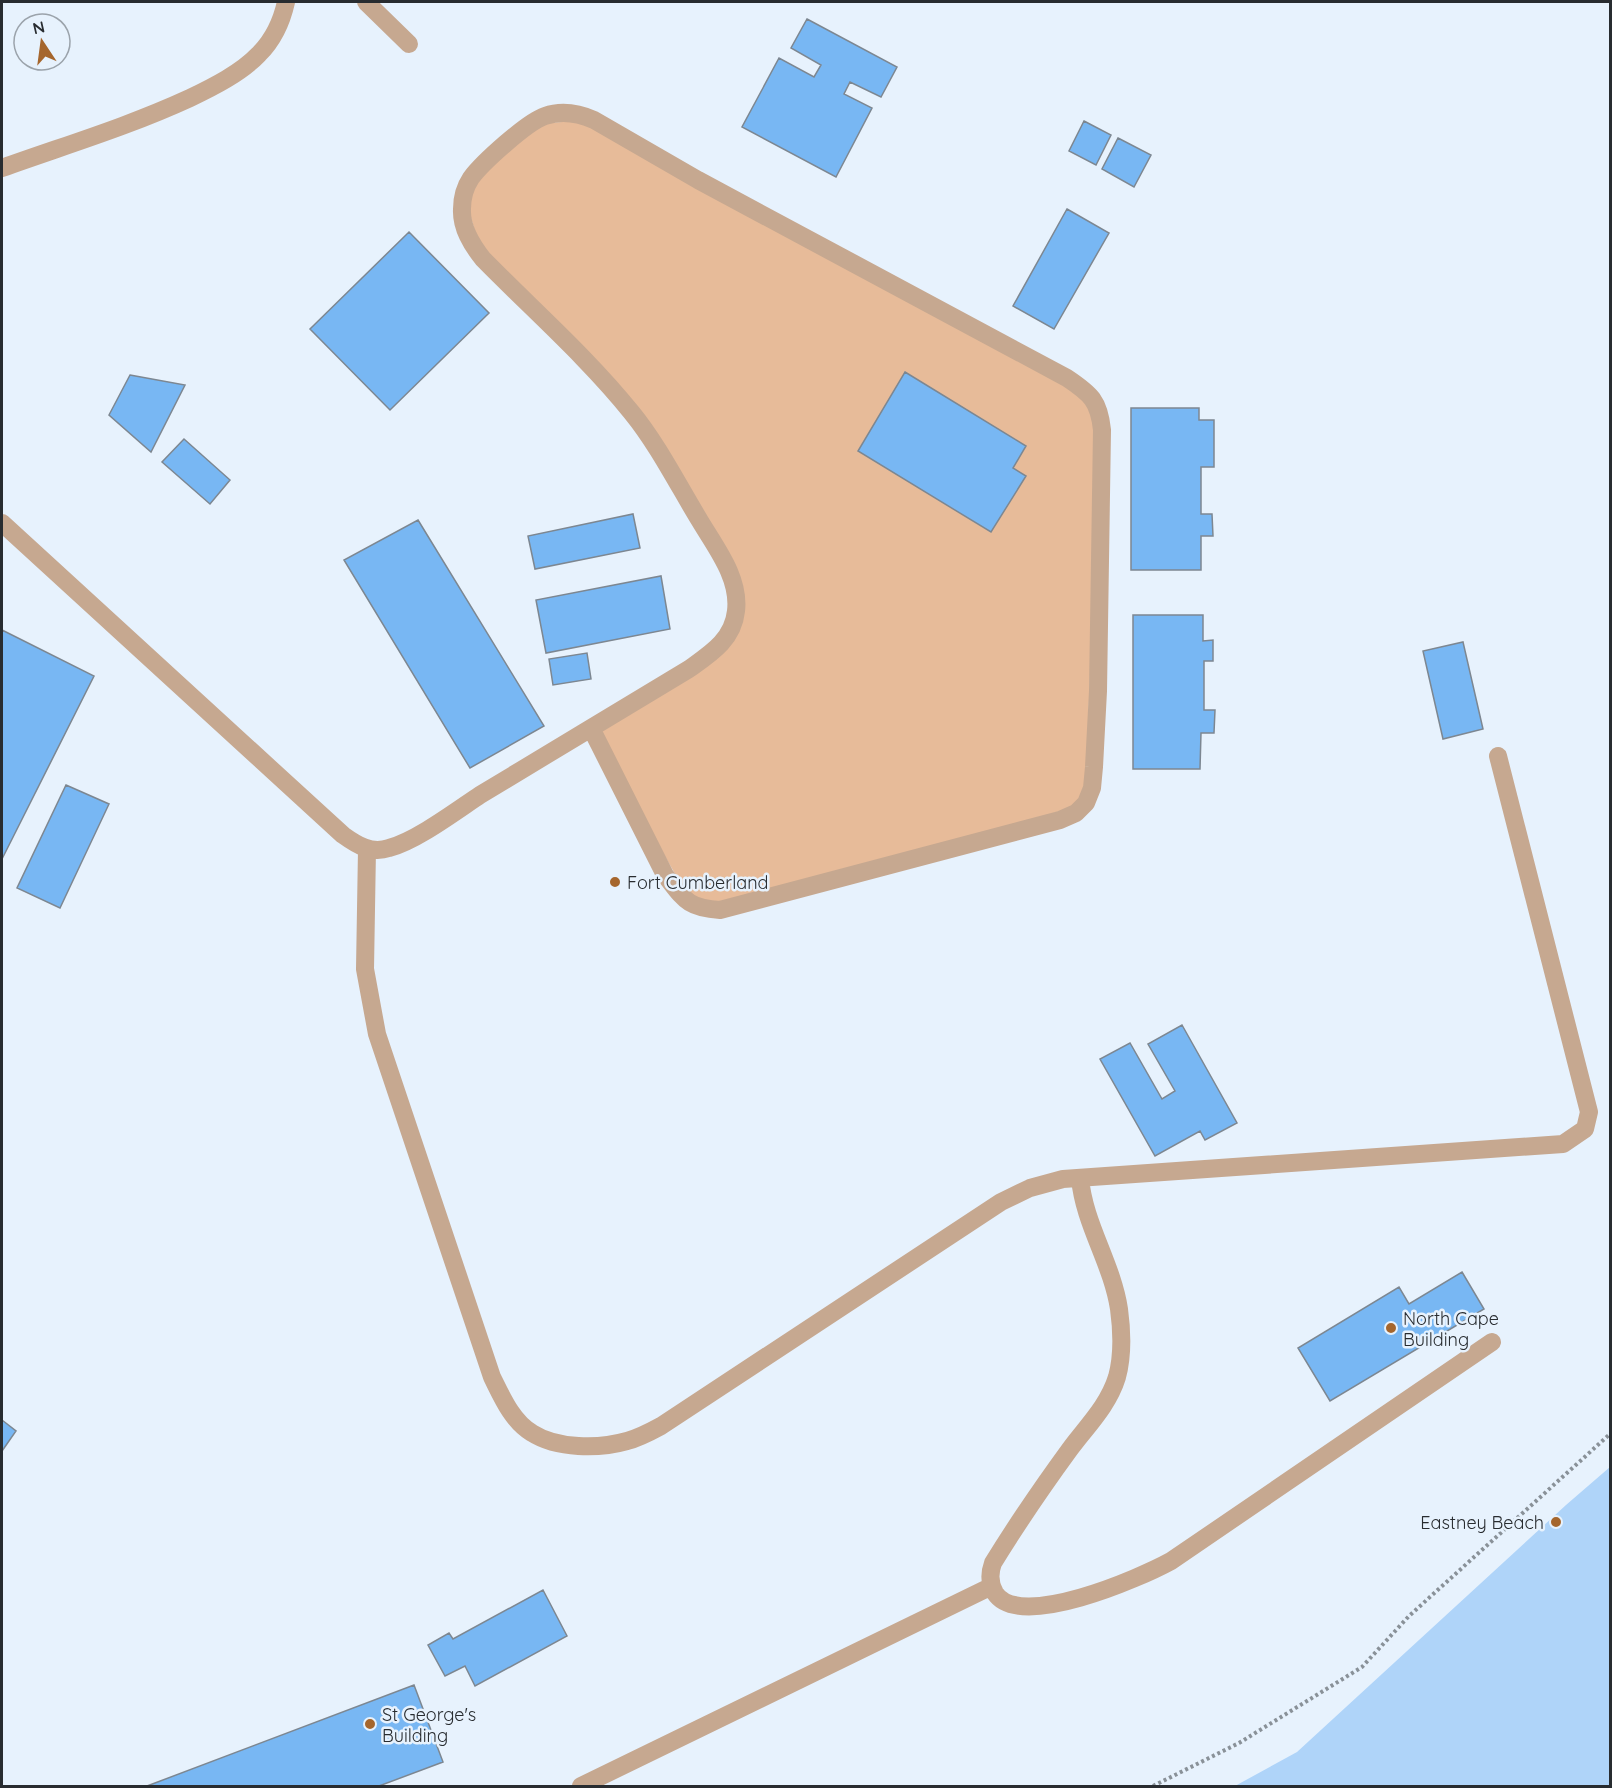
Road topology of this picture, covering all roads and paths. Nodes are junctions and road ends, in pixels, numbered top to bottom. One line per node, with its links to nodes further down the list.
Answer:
1 (286, 2): 4 (lane)
2 (366, 2): 3 (lane)
3 (409, 45)
4 (2, 168)
5 (2, 523): 8 (lane)
6 (591, 728): 6 (lane); 8 (lane)
7 (1498, 756): 9 (lane)
8 (366, 849): 9 (lane)
9 (1080, 1178): 12 (lane)
10 (1492, 1342): 12 (lane)
11 (1611, 1434): 14 (path)
12 (992, 1586): 13 (lane)
13 (581, 1786)
14 (1154, 1786)

